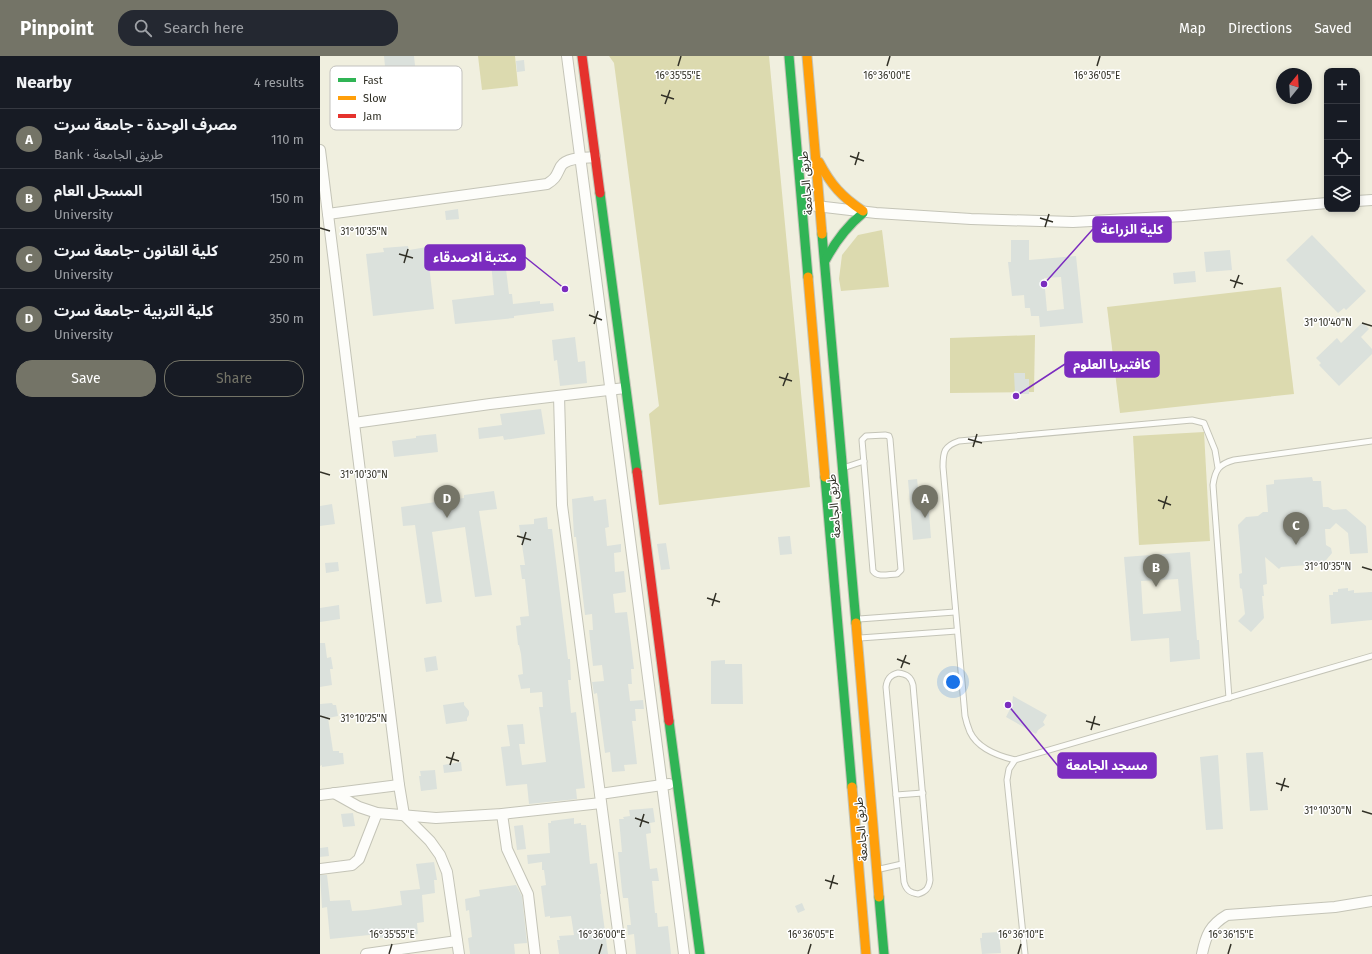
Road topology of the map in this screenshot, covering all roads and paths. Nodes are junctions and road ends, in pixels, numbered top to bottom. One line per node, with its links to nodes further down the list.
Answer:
1 (567, 56): 8 (street)
2 (582, 56): 6 (main road)
3 (789, 56): 11 (main road, طريق الجامعة)
4 (807, 56): 7 (main road, طريق الجامعة)
5 (320, 150): 15 (street)
6 (595, 157): 8 (street); 18 (main road)
7 (816, 157): 13 (main road, طريق الجامعة); 14 (main road)
8 (581, 159): 15 (street); 19 (street)
9 (1372, 200): 10 (street)
10 (1360, 201)
11 (802, 204): 13 (street); 16 (main road, طريق الجامعة)
12 (1324, 204): 14 (street)
13 (820, 211): 14 (street); 16 (street); 17 (main road, طريق الجامعة)
14 (863, 212): 17 (main road)
15 (328, 214): 21 (street)
16 (803, 215): 55 (main road, طريق الجامعة)
17 (825, 261): 24 (main road, طريق الجامعة)
18 (626, 388): 19 (street); 33 (main road)
19 (611, 390): 20 (street); 35 (street)
20 (559, 396): 21 (street); 40 (street)
21 (354, 423): 34 (street)
22 (1372, 441): 25 (lane)
23 (864, 461): 23 (lane); 24 (lane)
24 (843, 468): 27 (main road, طريق الجامعة)
25 (1218, 468): 26 (lane); 31 (lane)
26 (955, 612): 27 (lane); 28 (lane)
27 (855, 619): 29 (main road, طريق الجامعة)
28 (957, 631): 29 (lane); 32 (lane)
29 (857, 638): 46 (main road, طريق الجامعة)
30 (1372, 656): 31 (lane)
31 (1229, 698): 32 (lane)
32 (1015, 760): 57 (lane)
33 (677, 783): 35 (street); 54 (main road)
34 (399, 785): 36 (street); 43 (street)
35 (662, 785): 40 (street); 53 (street)
36 (334, 793): 38 (street); 41 (street)
37 (923, 793): 39 (lane); 39 (lane); 44 (lane)
38 (320, 795)
39 (896, 795): 44 (lane)
40 (601, 799): 42 (street); 52 (street)
41 (377, 813): 43 (street); 45 (street)
42 (502, 814): 43 (street); 51 (street)
43 (404, 815): 48 (street)
44 (902, 864): 46 (lane)
45 (320, 869)
46 (877, 870): 56 (main road, طريق الجامعة)
47 (1372, 901): 58 (street)
48 (457, 941): 49 (street); 50 (street)
49 (366, 954)
50 (459, 954)
51 (535, 954)
52 (621, 954)
53 (684, 954)
54 (700, 954)
55 (866, 954)
56 (884, 954)
57 (1025, 954)
58 (1202, 954)

